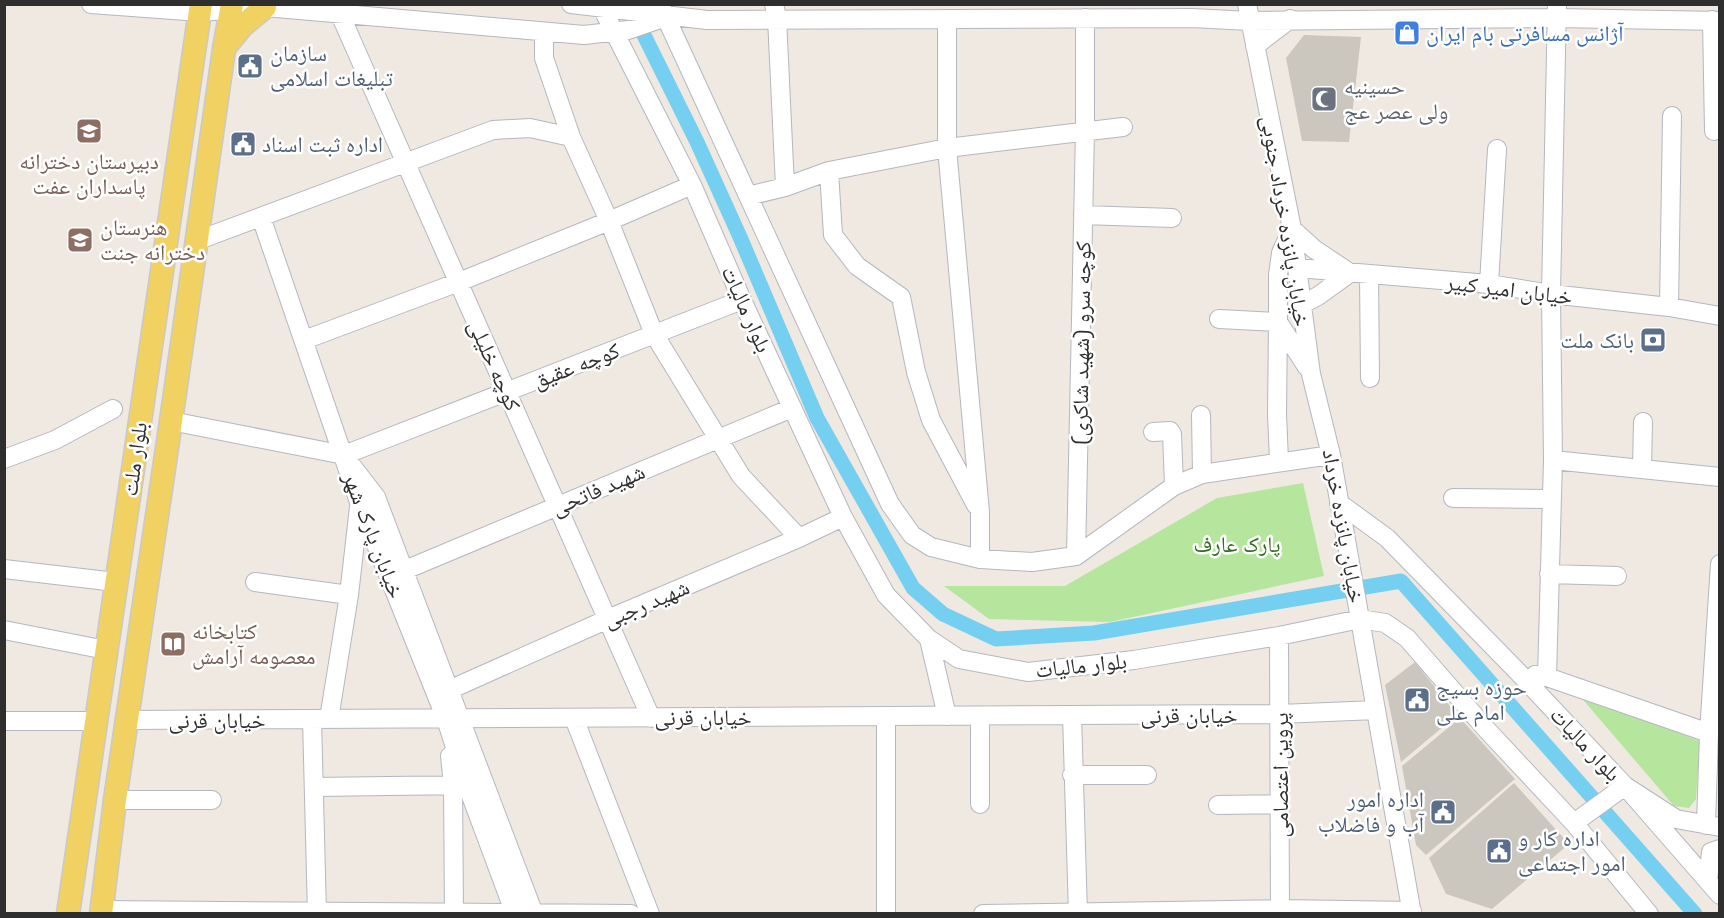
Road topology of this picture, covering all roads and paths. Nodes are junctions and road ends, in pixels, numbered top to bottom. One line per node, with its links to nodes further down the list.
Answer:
1 (91, 4): 6 (street)
2 (571, 4): 5 (street)
3 (264, 6): 4 (street); 11 (street); 27 (main road)
4 (232, 7): 6 (street); 27 (main road, بلوار ملت)
5 (606, 7): 19 (street); 24 (street, بلوار مالیات)
6 (189, 8): 94 (main road, بلوار ملت)
7 (776, 11): 12 (street); 13 (street); 38 (street)
8 (1147, 11): 9 (street); 21 (street)
9 (1192, 11): 18 (street)
10 (1557, 11): 17 (street); 23 (street); 51 (street)
11 (339, 12): 25 (street); 35 (street, کوچه خلیلی)
12 (704, 12): 19 (street)
13 (927, 12): 22 (street)
14 (979, 12): 15 (street); 22 (street)
15 (1018, 12): 21 (street)
16 (1381, 12): 17 (street); 20 (street)
17 (1434, 12)
18 (1248, 13): 20 (street); 26 (street, خیابان پانزده خرداد جنوبی)
19 (654, 14): 24 (street); 39 (street)
20 (1282, 15): 26 (street)
21 (1085, 18): 30 (street, کوچه سرو (شهید شاکری))
22 (947, 20): 33 (street)
23 (1716, 21): 31 (street)
24 (621, 31): 25 (street); 37 (street, بلوار مالیات)
25 (544, 33): 32 (street)
26 (1255, 46): 44 (street, خیابان پانزده خرداد جنوبی)
27 (224, 49): 45 (main road, بلوار ملت)
28 (1672, 116): 54 (street)
29 (1123, 127): 30 (street)
30 (1085, 130): 33 (street); 40 (street, کوچه سرو (شهید شاکری))
31 (1714, 131)
32 (571, 137): 35 (street); 43 (street)
33 (947, 148): 36 (street); 84 (street)
34 (1497, 149): 50 (street)
35 (406, 162): 41 (street); 49 (street, کوچه خلیلی)
36 (829, 171): 38 (street); 84 (street)
37 (692, 185): 43 (street); 52 (street, بلوار مالیات)
38 (785, 187): 39 (street)
39 (748, 196): 88 (street)
40 (1083, 215): 42 (street); 87 (street, کوچه سرو (شهید شاکری))
41 (261, 217): 45 (street); 59 (street)
42 (1172, 218)
43 (609, 221): 49 (street); 58 (street)
44 (1292, 229): 46 (street, خیابان پانزده خرداد جنوبی); 47 (street); 57 (street)
45 (196, 241): 66 (main road, بلوار ملت)
46 (1298, 268): 47 (street, خیابان امیر کبیر); 53 (street, خیابان پانزده خرداد جنوبی)
47 (1350, 273): 48 (street, خیابان امیر کبیر); 53 (street)
48 (1369, 275): 50 (street, خیابان امیر کبیر); 61 (street)
49 (459, 282): 59 (street); 62 (street, کوچه خلیلی)
50 (1489, 284): 51 (street, خیابان امیر کبیر)
51 (1551, 294): 54 (street, خیابان امیر کبیر); 73 (street)
52 (742, 300): 58 (street, کوچه عقیق); 63 (street, بلوار مالیات)
53 (1301, 305): 60 (street, خیابان پانزده خرداد جنوبی)
54 (1669, 307): 55 (street, خیابان امیر کبیر)
55 (1719, 316)
56 (1220, 319): 57 (street)
57 (1278, 322): 60 (street); 74 (street)
58 (654, 334): 62 (street, کوچه عقیق); 69 (street)
59 (304, 340): 71 (street)
60 (1311, 374): 70 (street, خیابان پانزده خرداد جنوبی)
61 (1370, 378)
62 (507, 392): 71 (street, کوچه عقیق); 83 (street, کوچه خلیلی)
63 (792, 408): 69 (street, شهید فاتحی); 85 (street, بلوار مالیات)
64 (113, 409): 72 (street)
65 (1201, 415): 76 (street)
66 (171, 421): 71 (street); 117 (main road, بلوار ملت)
67 (1643, 422): 75 (street)
68 (1153, 432): 78 (street)
69 (719, 439): 83 (street, شهید فاتحی); 86 (street)
70 (1329, 446): 74 (street); 81 (street, خیابان پانزده خرداد)
71 (344, 455): 82 (street, خیابان پارک شهر); 91 (street, خیابان پارک شهر)
72 (4, 459)
73 (1553, 460): 75 (street); 80 (street)
74 (1279, 461): 76 (street)
75 (1642, 469): 77 (street)
76 (1202, 474): 78 (street)
77 (1719, 477)
78 (1174, 486): 87 (street)
79 (1453, 498): 80 (street)
80 (1551, 499): 92 (street)
81 (1339, 503): 98 (street, خیابان پانزده خرداد); 104 (street, بلوار مالیات)
82 (360, 505): 97 (street); 116 (street, خیابان پارک شهر)
83 (558, 506): 91 (street, شهید فاتحی); 99 (street, کوچه خلیلی)
84 (980, 512): 88 (street)
85 (843, 517): 86 (street, شهید رجبی); 102 (street, بلوار مالیات)
86 (799, 538): 99 (street, شهید رجبی)
87 (1076, 556): 88 (street)
88 (980, 559)
89 (1719, 564): 96 (street)
90 (4, 569): 94 (street)
91 (405, 570): 106 (street, خیابان پارک شهر)
92 (1550, 574): 93 (street); 105 (street)
93 (1617, 576)
94 (116, 582): 103 (main road, بلوار ملت)
95 (255, 582): 97 (street)
96 (1719, 585): 120 (street)
97 (349, 595): 115 (street)
98 (1360, 617): 101 (street, بلوار مالیات); 107 (street); 132 (street, بلوار مالیات)
99 (608, 619): 106 (street, شهید رجبی); 114 (street, کوچه خلیلی)
100 (4, 630): 103 (street)
101 (1280, 636): 102 (street, بلوار مالیات); 108 (street, پروین اعتصامی)
102 (929, 639): 111 (street)
103 (106, 650): 119 (main road, بلوار ملت)
104 (1518, 672): 105 (street); 125 (street, بلوار مالیات)
105 (1547, 676): 120 (street)
106 (449, 690): 116 (street, خیابان پارک شهر)
107 (1376, 710): 108 (street, خیابان قرنی); 139 (street)
108 (1280, 714): 109 (street, خیابان قرنی); 130 (street, پروین اعتصامی)
109 (1071, 715): 112 (street, خیابان قرنی); 122 (street)
110 (886, 716): 111 (street, خیابان قرنی); 114 (street, خیابان قرنی); 147 (street)
111 (947, 716): 112 (street, خیابان قرنی)
112 (980, 716): 129 (street)
113 (574, 718): 114 (street, خیابان قرنی); 116 (street, خیابان قرنی); 146 (street)
114 (651, 718)
115 (321, 719): 116 (street, خیابان قرنی); 117 (street, خیابان قرنی); 126 (street)
116 (453, 719): 124 (street); 142 (street, خیابان پارک شهر)
117 (126, 720): 127 (main road, بلوار ملت)
118 (4, 721): 119 (street)
119 (96, 721): 144 (main road, بلوار ملت)
120 (1709, 733): 121 (street)
121 (1714, 758): 133 (street)
122 (1072, 775): 123 (street); 143 (street)
123 (1147, 775)
124 (460, 785): 126 (street); 140 (street); 141 (street)
125 (1625, 786): 132 (street); 133 (street); 135 (street, بلوار مالیات)
126 (314, 787): 138 (street)
127 (115, 800): 128 (street); 137 (main road, بلوار ملت)
128 (212, 800)
129 (981, 804)
130 (1280, 804): 131 (street); 136 (street, پروین اعتصامی)
131 (1218, 805)
132 (1574, 823): 149 (street, بلوار مالیات)
133 (1713, 826)
134 (1719, 849): 135 (street)
135 (1714, 888)
136 (1280, 911): 139 (street); 143 (street)
137 (102, 912): 138 (street)
138 (317, 912): 140 (street)
139 (1412, 912)
140 (454, 913): 141 (street)
141 (515, 913): 142 (street)
142 (534, 913): 145 (street)
143 (1078, 913): 148 (street)
144 (68, 914)
145 (631, 914)
146 (650, 914)
147 (886, 914)
148 (983, 914)
149 (1649, 914)

